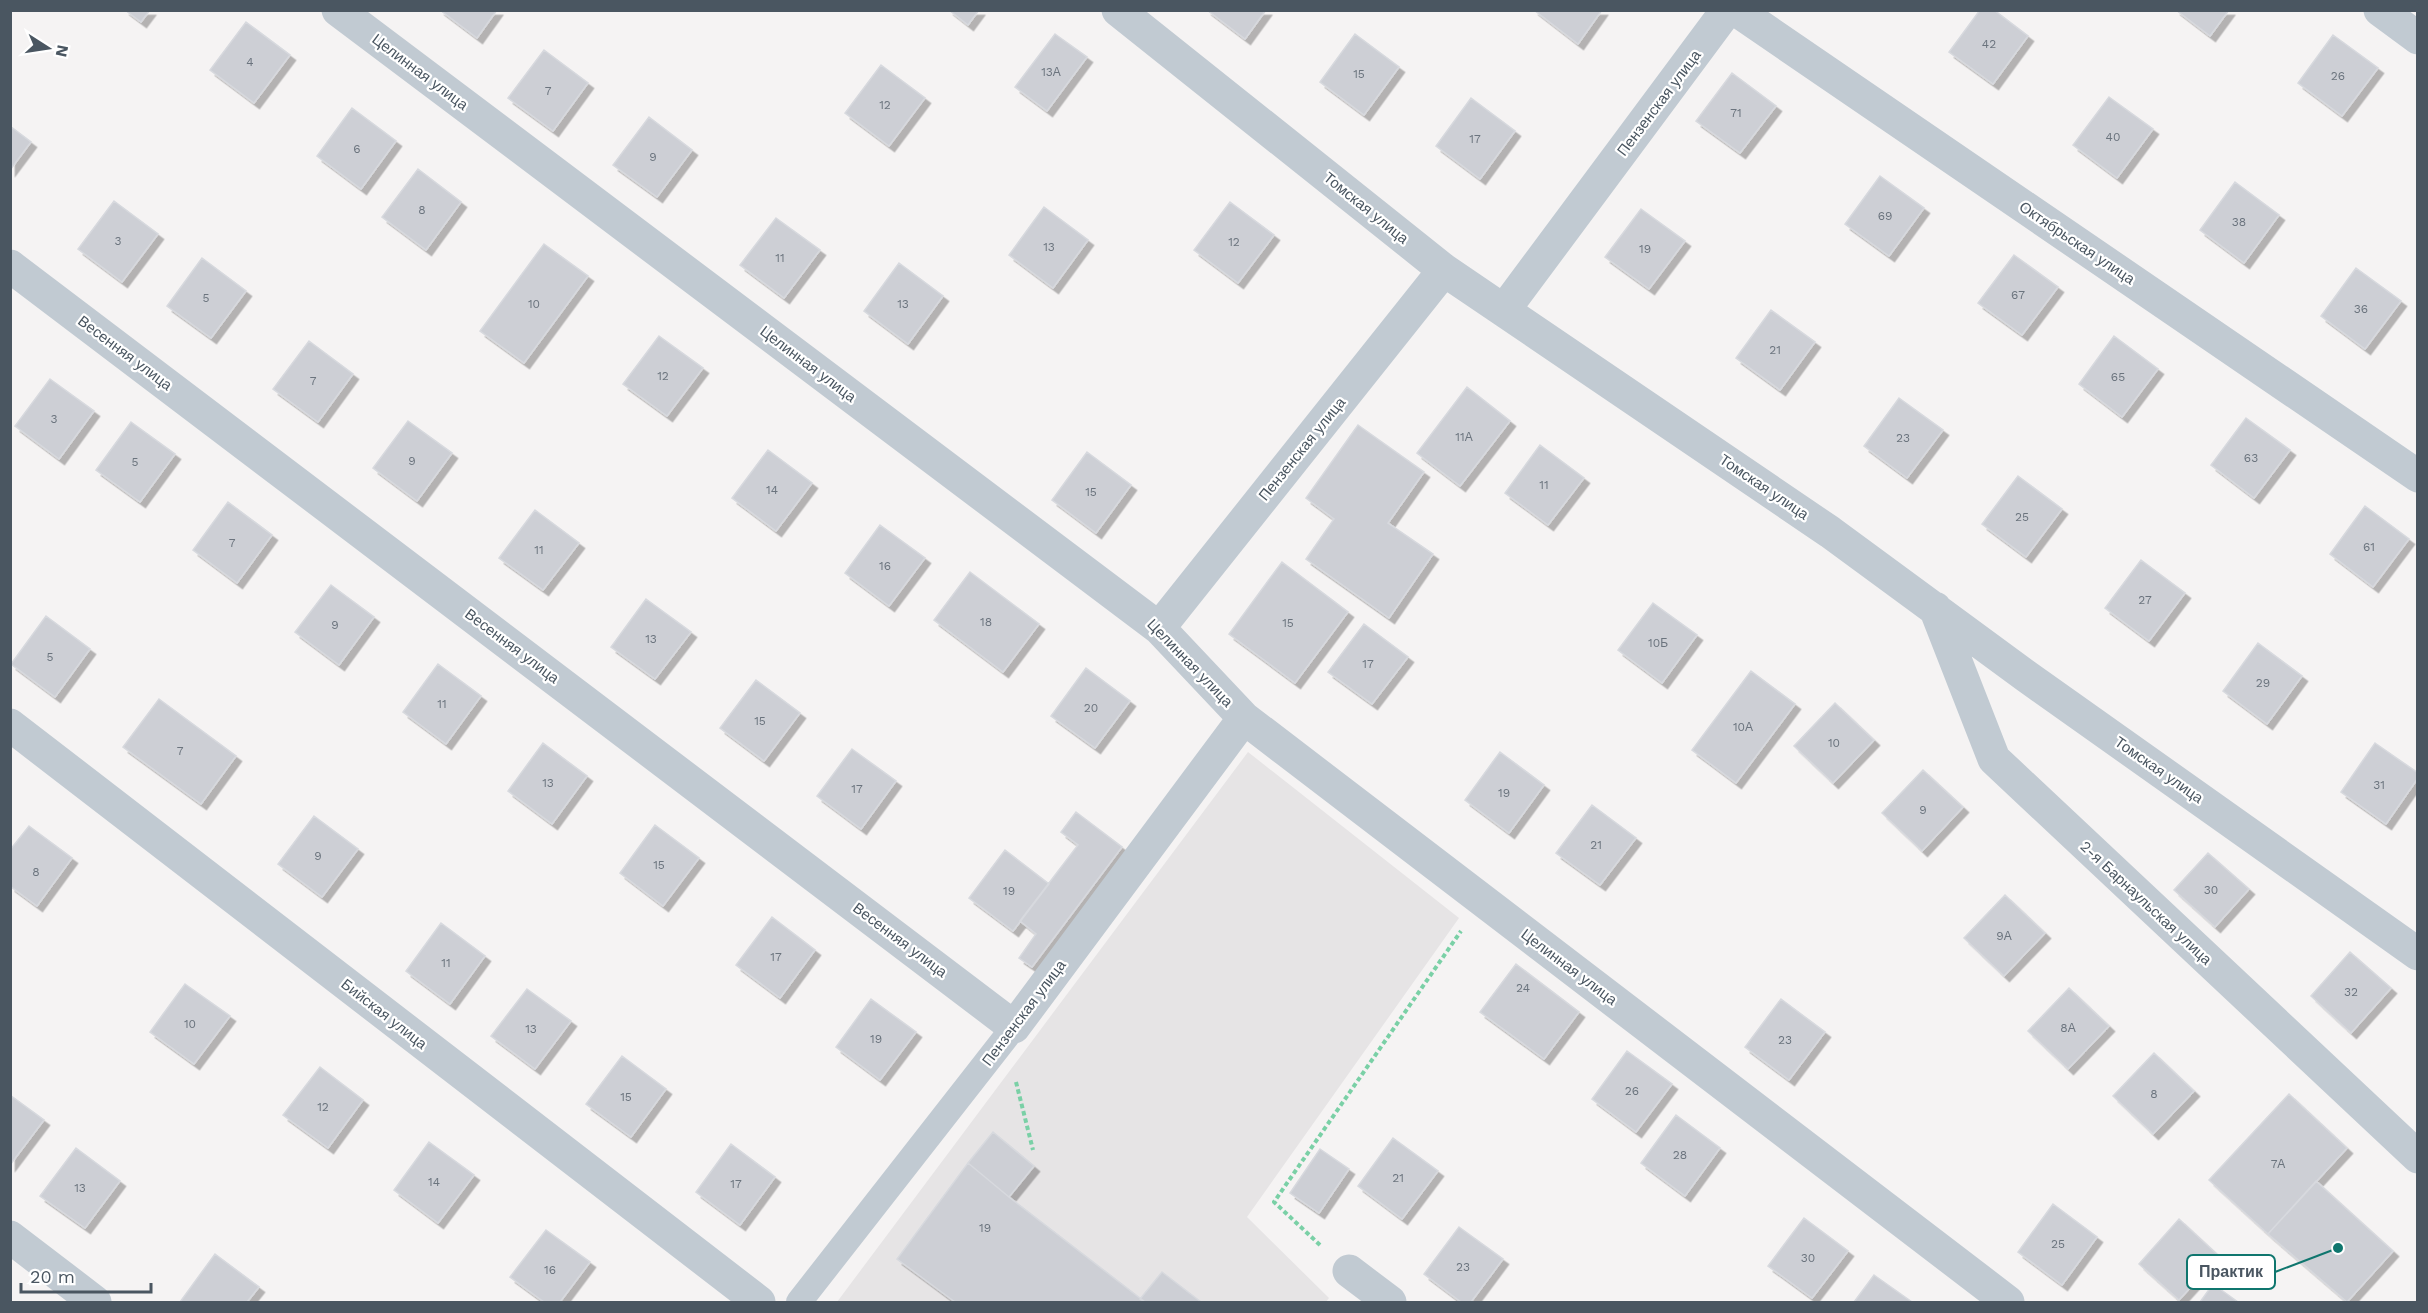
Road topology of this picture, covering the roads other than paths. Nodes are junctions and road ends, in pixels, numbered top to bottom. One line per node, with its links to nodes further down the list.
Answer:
1 (338, 10): 12 (street, Целинная улица)
2 (1118, 10): 8 (street, Томская улица)
3 (1727, 10): 9 (street, Пензенская улица)
4 (1736, 10): 10 (street, Октябрьская улица)
5 (2380, 10): 6 (street)
6 (2418, 38)
7 (10, 266): 16 (street, Весенняя улица)
8 (1444, 270): 9 (street, Томская улица); 12 (street, Пензенская улица)
9 (1504, 310): 11 (street, Томская улица)
10 (2418, 476)
11 (1935, 608): 15 (street, Томская улица); 17 (street, 2-я Барнаульская улица)
12 (1159, 628): 13 (street, Целинная улица)
13 (1244, 718): 16 (street, Пензенская улица); 24 (street, Целинная улица)
14 (10, 725): 21 (street, Бийская улица)
15 (2418, 954)
16 (1014, 1027): 22 (lane, Пензенская улица)
17 (2418, 1157)
18 (10, 1237): 20 (street)
19 (1349, 1271): 23 (street)
20 (95, 1302)
21 (759, 1302)
22 (799, 1302)
23 (1390, 1302)
24 (2007, 1302)

